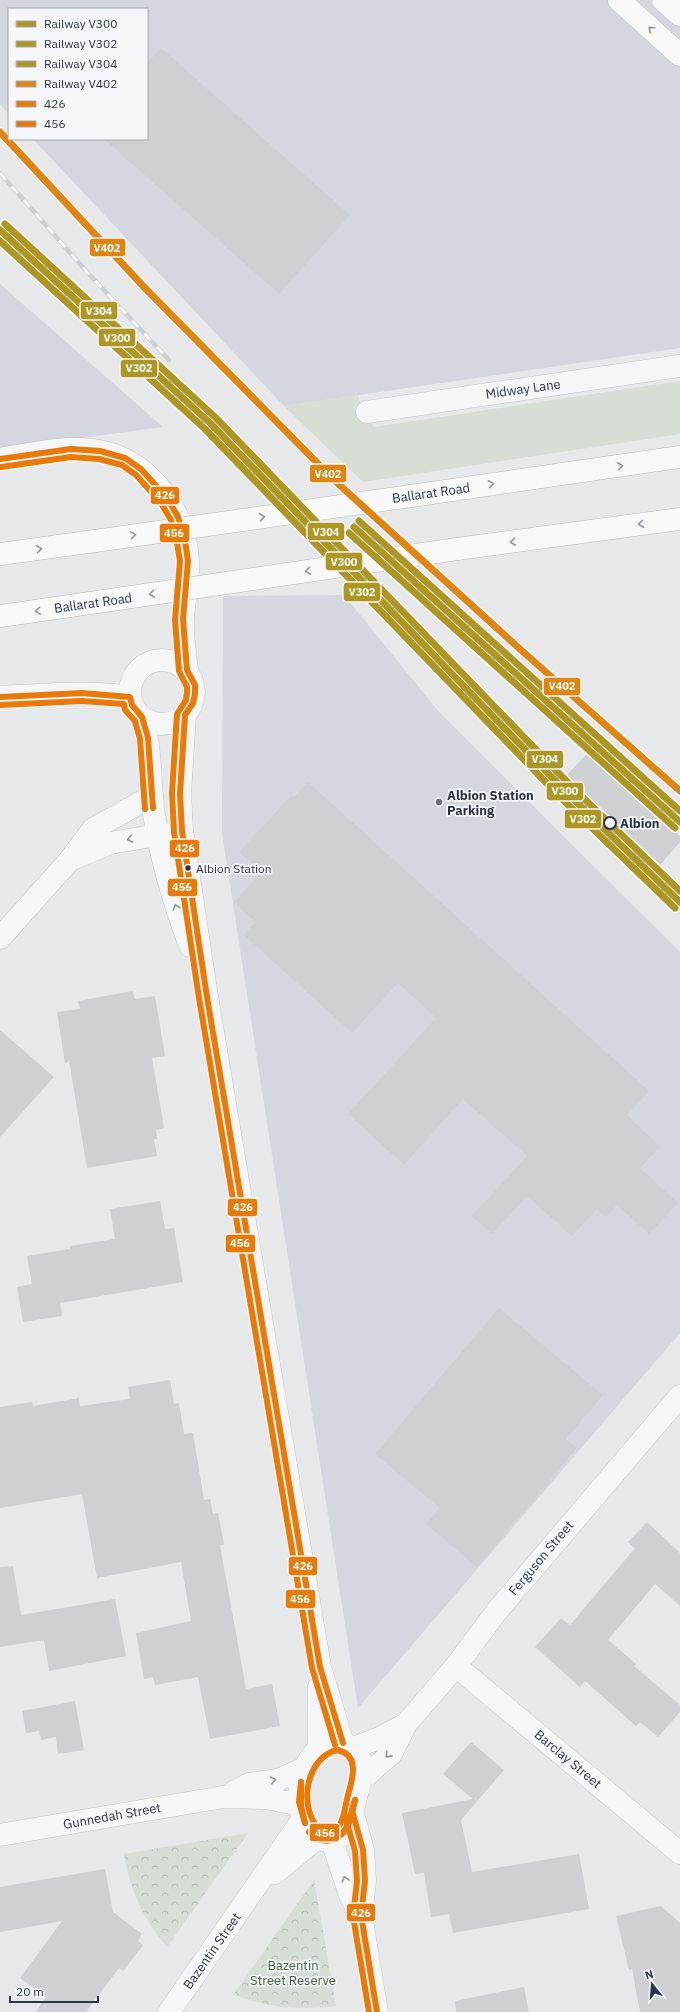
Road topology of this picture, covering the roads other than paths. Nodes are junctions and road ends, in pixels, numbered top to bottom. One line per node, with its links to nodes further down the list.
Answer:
1 (663, 0): 3 (main road)
2 (629, 3): 4 (main road, one-way to 2)
3 (680, 15)
4 (680, 55)
5 (680, 366): 6 (street, Midway Lane)
6 (367, 412)
7 (680, 457): 10 (main road, Ballarat Road, one-way to 7, bridge)
8 (0, 459): 12 (street)
9 (680, 519): 11 (main road, Ballarat Road, one-way to 11, bridge)
10 (0, 554)
11 (0, 616)
12 (187, 670): 14 (street); 15 (street)
13 (0, 697): 14 (street)
14 (130, 697): 16 (street)
15 (185, 715): 16 (street); 18 (street)
16 (142, 717): 17 (street)
17 (152, 796): 19 (street); 20 (street)
18 (182, 831): 19 (street); 22 (street)
19 (157, 834): 20 (street, one-way to 20); 22 (street, one-way to 19)
20 (69, 860): 21 (street)
21 (0, 938)
22 (207, 997): 25 (street)
23 (680, 1396): 24 (street, Ferguson Street)
24 (456, 1666): 26 (street, Ferguson Street); 36 (street, Barclay Street)
25 (320, 1667): 27 (street); 28 (street)
26 (406, 1724): 27 (street, Ferguson Street); 30 (street, Ferguson Street, one-way to 30)
27 (348, 1746): 28 (street); 30 (street)
28 (319, 1748): 29 (street)
29 (305, 1768): 31 (street, Gunnedah Street, one-way to 29); 32 (street)
30 (361, 1780): 33 (street)
31 (223, 1797): 32 (street, Gunnedah Street); 34 (street, Gunnedah Street)
32 (301, 1813): 35 (street); 37 (street, Bazentin Street)
33 (353, 1814): 35 (street); 38 (street)
34 (0, 1834)
35 (324, 1839): 37 (street, Bazentin Street); 38 (street, one-way to 35)
36 (680, 1853)
37 (255, 1890): 39 (street, Bazentin Street)
38 (361, 1915): 40 (street)
39 (169, 2012)
40 (377, 2012)

